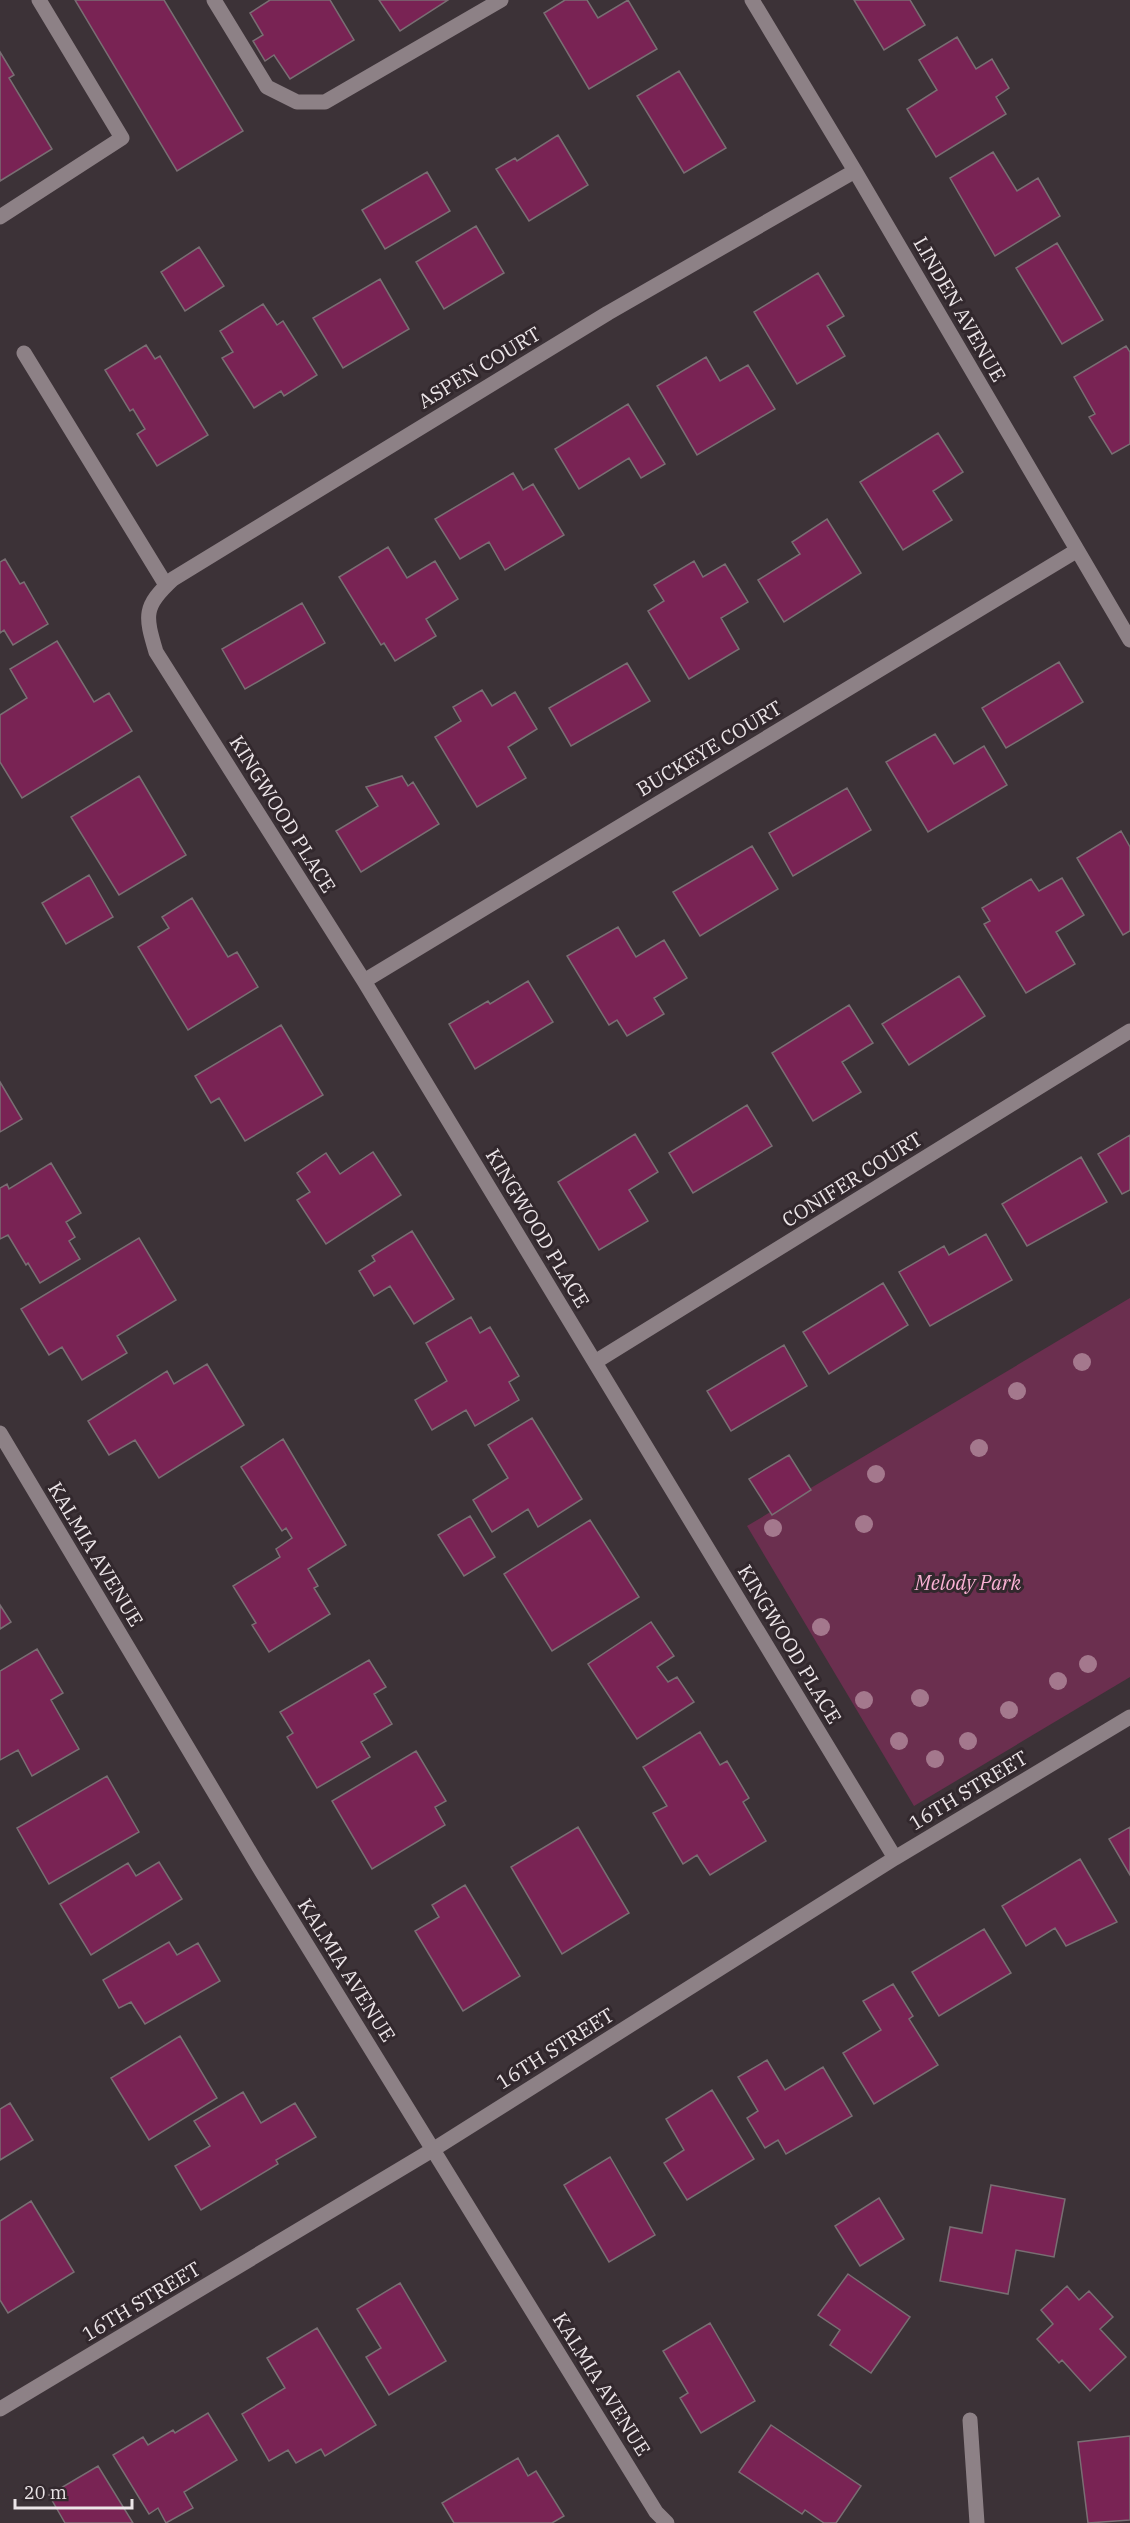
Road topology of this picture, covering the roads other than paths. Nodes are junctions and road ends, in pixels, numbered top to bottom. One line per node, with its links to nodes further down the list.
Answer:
1 (39, 0): 6 (street)
2 (214, 0): 3 (street)
3 (501, 0)
4 (752, 0): 5 (street, LINDEN AVENUE)
5 (855, 171): 8 (street, LINDEN AVENUE); 9 (street, ASPEN COURT)
6 (0, 217)
7 (24, 353): 9 (street)
8 (1076, 551): 11 (street, LINDEN AVENUE); 12 (street, BUCKEYE COURT)
9 (166, 585): 10 (street, ASPEN COURT)
10 (147, 620): 12 (street, KINGWOOD PLACE)
11 (1130, 640)
12 (364, 981): 14 (street, KINGWOOD PLACE)
13 (1130, 1031): 14 (street, CONIFER COURT)
14 (595, 1362): 17 (street, KINGWOOD PLACE)
15 (0, 1433): 18 (street, KALMIA AVENUE)
16 (1130, 1717): 17 (street, 16TH STREET)
17 (895, 1858): 18 (street, 16TH STREET)
18 (434, 2150): 19 (street, 16TH STREET); 21 (street, KALMIA AVENUE)
19 (0, 2409)
20 (970, 2420): 22 (street)
21 (667, 2523)
22 (977, 2523)

